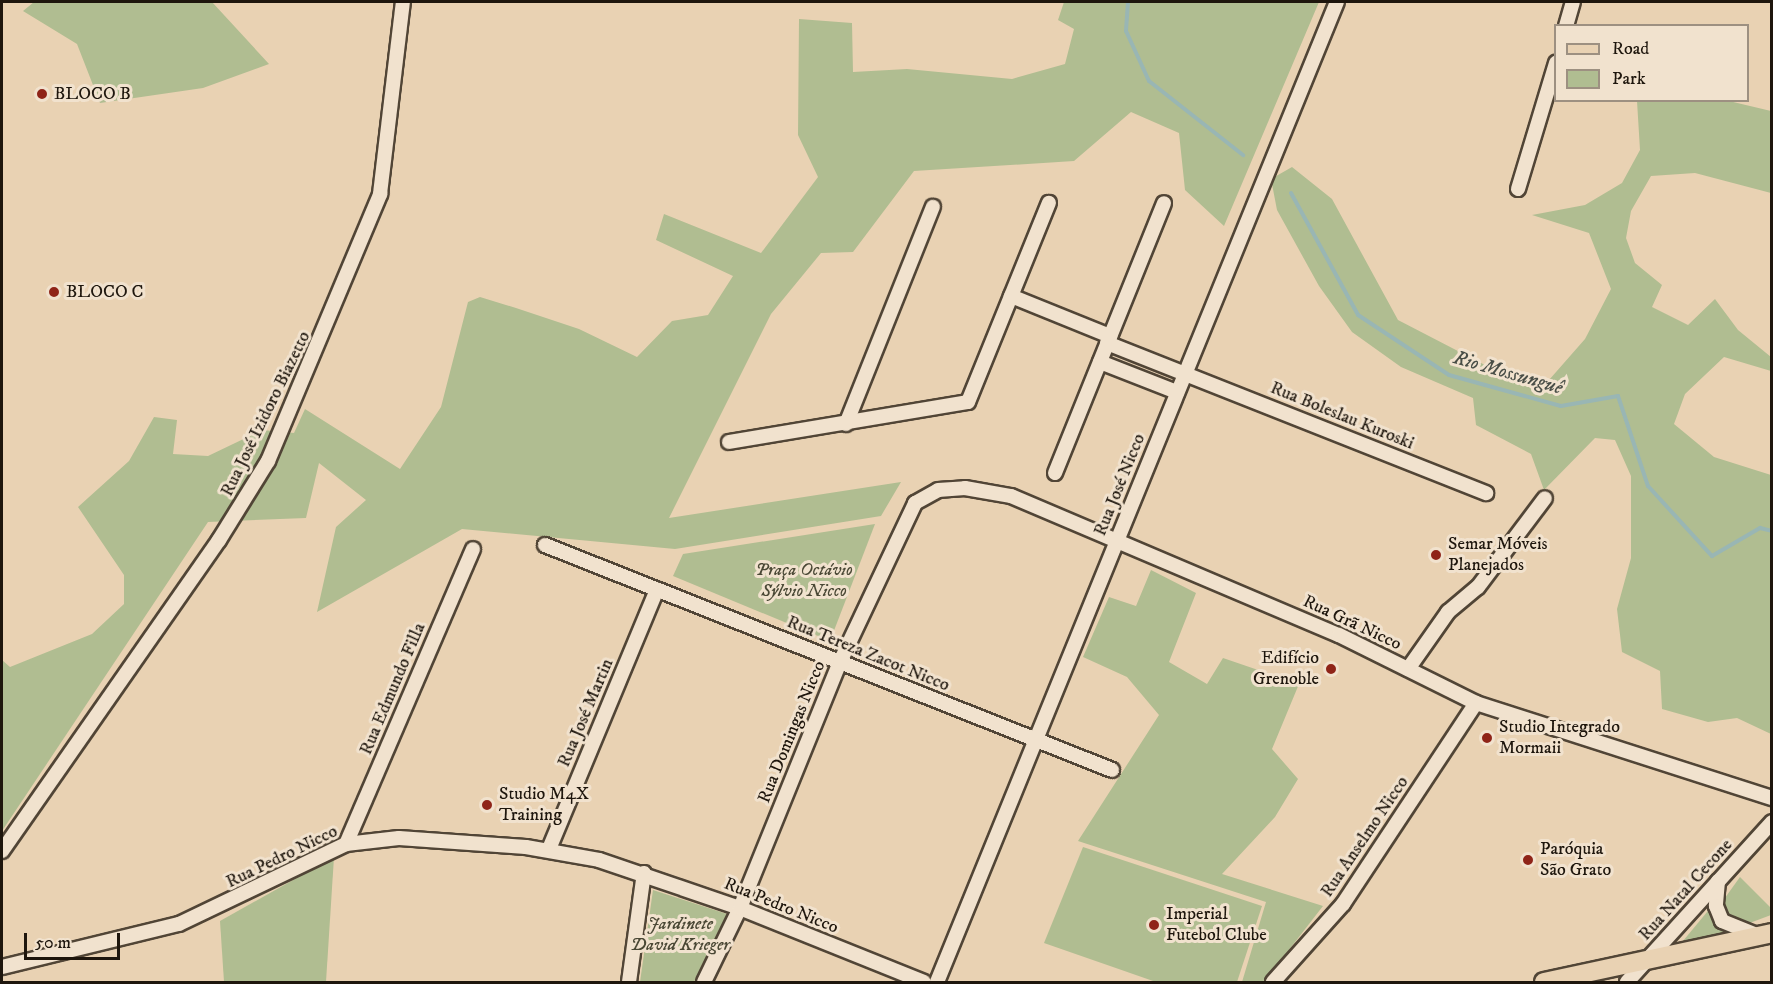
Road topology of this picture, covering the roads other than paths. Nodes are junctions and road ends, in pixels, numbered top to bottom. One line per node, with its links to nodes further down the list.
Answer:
1 (404, 2): 35 (street, Rua José Izidoro Biazetto)
2 (1337, 2): 13 (street, Rua José Nicco)
3 (1574, 2): 4 (street)
4 (1567, 24)
5 (1554, 70): 6 (street)
6 (1518, 189)
7 (1049, 203): 10 (street)
8 (1164, 203): 11 (street)
9 (933, 207): 15 (street)
10 (1011, 296): 11 (street, Rua Boleslau Kuroski); 15 (street)
11 (1109, 339): 12 (street); 13 (street, Rua Boleslau Kuroski)
12 (1100, 362): 14 (street); 17 (street)
13 (1186, 372): 14 (street, Rua José Nicco); 18 (street, Rua Boleslau Kuroski)
14 (1177, 392): 21 (street, Rua José Nicco)
15 (846, 424): 16 (street)
16 (729, 442)
17 (1055, 473)
18 (1486, 493)
19 (920, 498): 21 (street, Rua Grã Nicco); 25 (street, Rua Domingas Nicco)
20 (1545, 498): 26 (street)
21 (1117, 541): 26 (street, Rua Grã Nicco); 28 (street, Rua José Nicco)
22 (545, 545): 24 (street, Rua Tereza Zacot Nicco)
23 (473, 549): 33 (street, Rua Edmundo Filla)
24 (657, 590): 25 (street, Rua Tereza Zacot Nicco); 34 (street, Rua José Martin)
25 (840, 662): 28 (street, Rua Tereza Zacot Nicco); 38 (street, Rua Domingas Nicco)
26 (1408, 669): 27 (street, Rua Grã Nicco)
27 (1476, 703): 31 (street, Rua Grã Nicco); 46 (street, Rua Anselmo Nicco)
28 (1035, 740): 29 (street, Rua Tereza Zacot Nicco); 45 (street, Rua José Nicco)
29 (1112, 770)
30 (1772, 783): 31 (street)
31 (1768, 797)
32 (1772, 822): 37 (street, Rua Natal Cecone)
33 (346, 844): 34 (street, Rua Pedro Nicco); 41 (street, Rua Pedro Nicco)
34 (549, 849): 36 (street, Rua Pedro Nicco)
35 (2, 851)
36 (644, 873): 38 (street, Rua Pedro Nicco); 42 (street)
37 (1718, 881): 39 (street); 40 (street, Rua Natal Cecone)
38 (740, 908): 43 (street, Rua Domingas Nicco); 44 (street, Rua Pedro Nicco)
39 (1768, 934): 40 (main road)
40 (1644, 964): 47 (main road); 48 (street, Rua Natal Cecone)
41 (2, 967)
42 (629, 982)
43 (704, 982)
44 (924, 982)
45 (937, 982)
46 (1274, 982)
47 (1544, 982)
48 (1627, 982)

